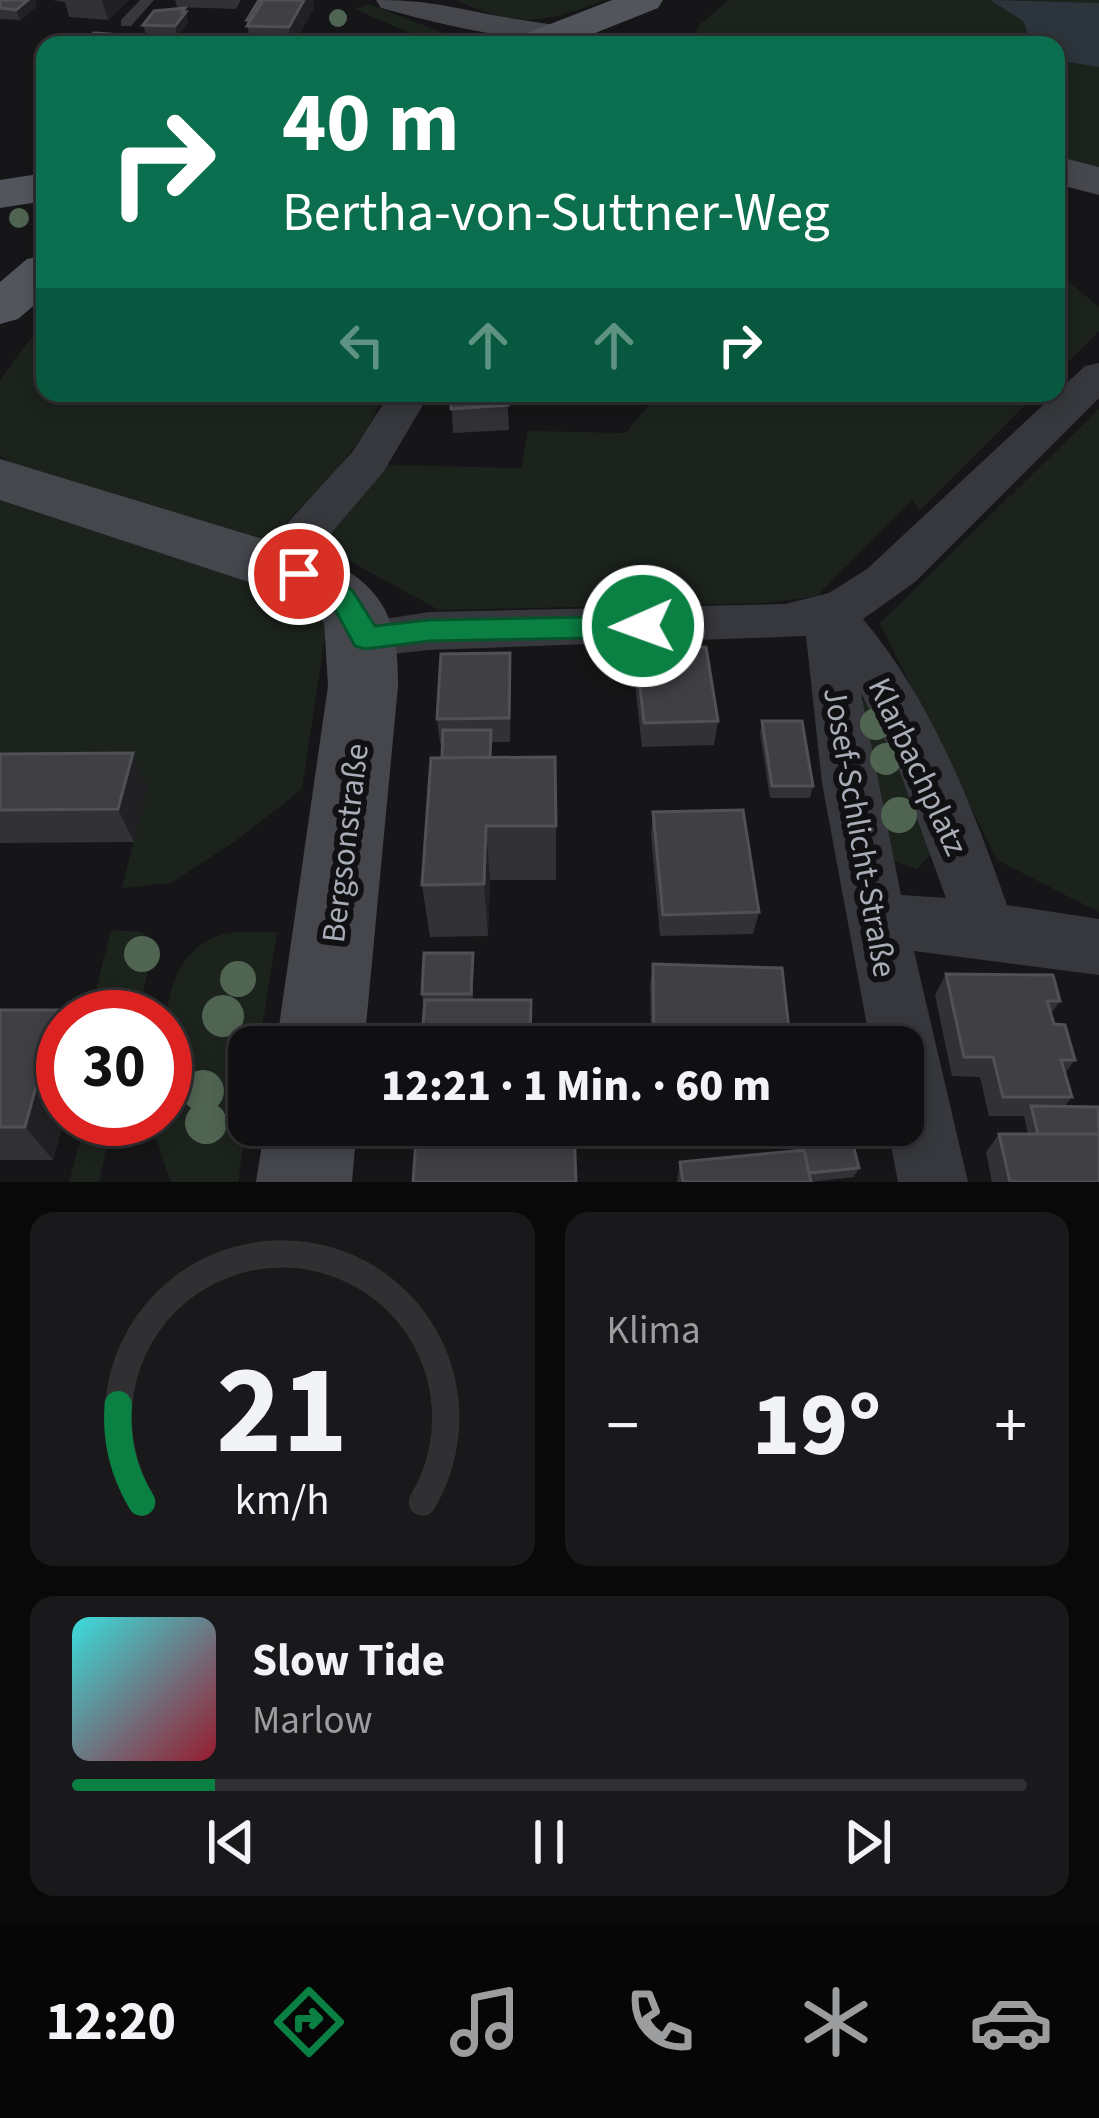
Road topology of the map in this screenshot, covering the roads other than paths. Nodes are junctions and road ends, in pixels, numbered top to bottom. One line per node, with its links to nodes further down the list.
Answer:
1 (147, 0): 5 (lane)
2 (394, 0): 3 (street)
3 (444, 15): 6 (street); 7 (street)
4 (656, 20): 8 (main road)
5 (126, 23)
6 (474, 36)
7 (531, 36)
8 (570, 36)
9 (1065, 173): 10 (street)
10 (1099, 182)
11 (36, 278): 12 (main road)
12 (0, 308)
13 (1099, 375): 17 (street)
14 (406, 402): 16 (street)
15 (0, 479): 16 (street)
16 (276, 566): 18 (street)
17 (832, 615): 18 (street); 19 (street, Josef-Schlicht-Straße); 20 (street, Klarbachplatz)
18 (365, 638): 22 (street, Bergsonstraße)
19 (875, 920): 20 (street); 23 (street, Josef-Schlicht-Straße)
20 (986, 929): 21 (street)
21 (1099, 947)
22 (322, 1026)
23 (898, 1026)
24 (924, 1142): 27 (street, Josef-Schlicht-Straße)
25 (308, 1146): 26 (street)
26 (304, 1182)
27 (933, 1182)

